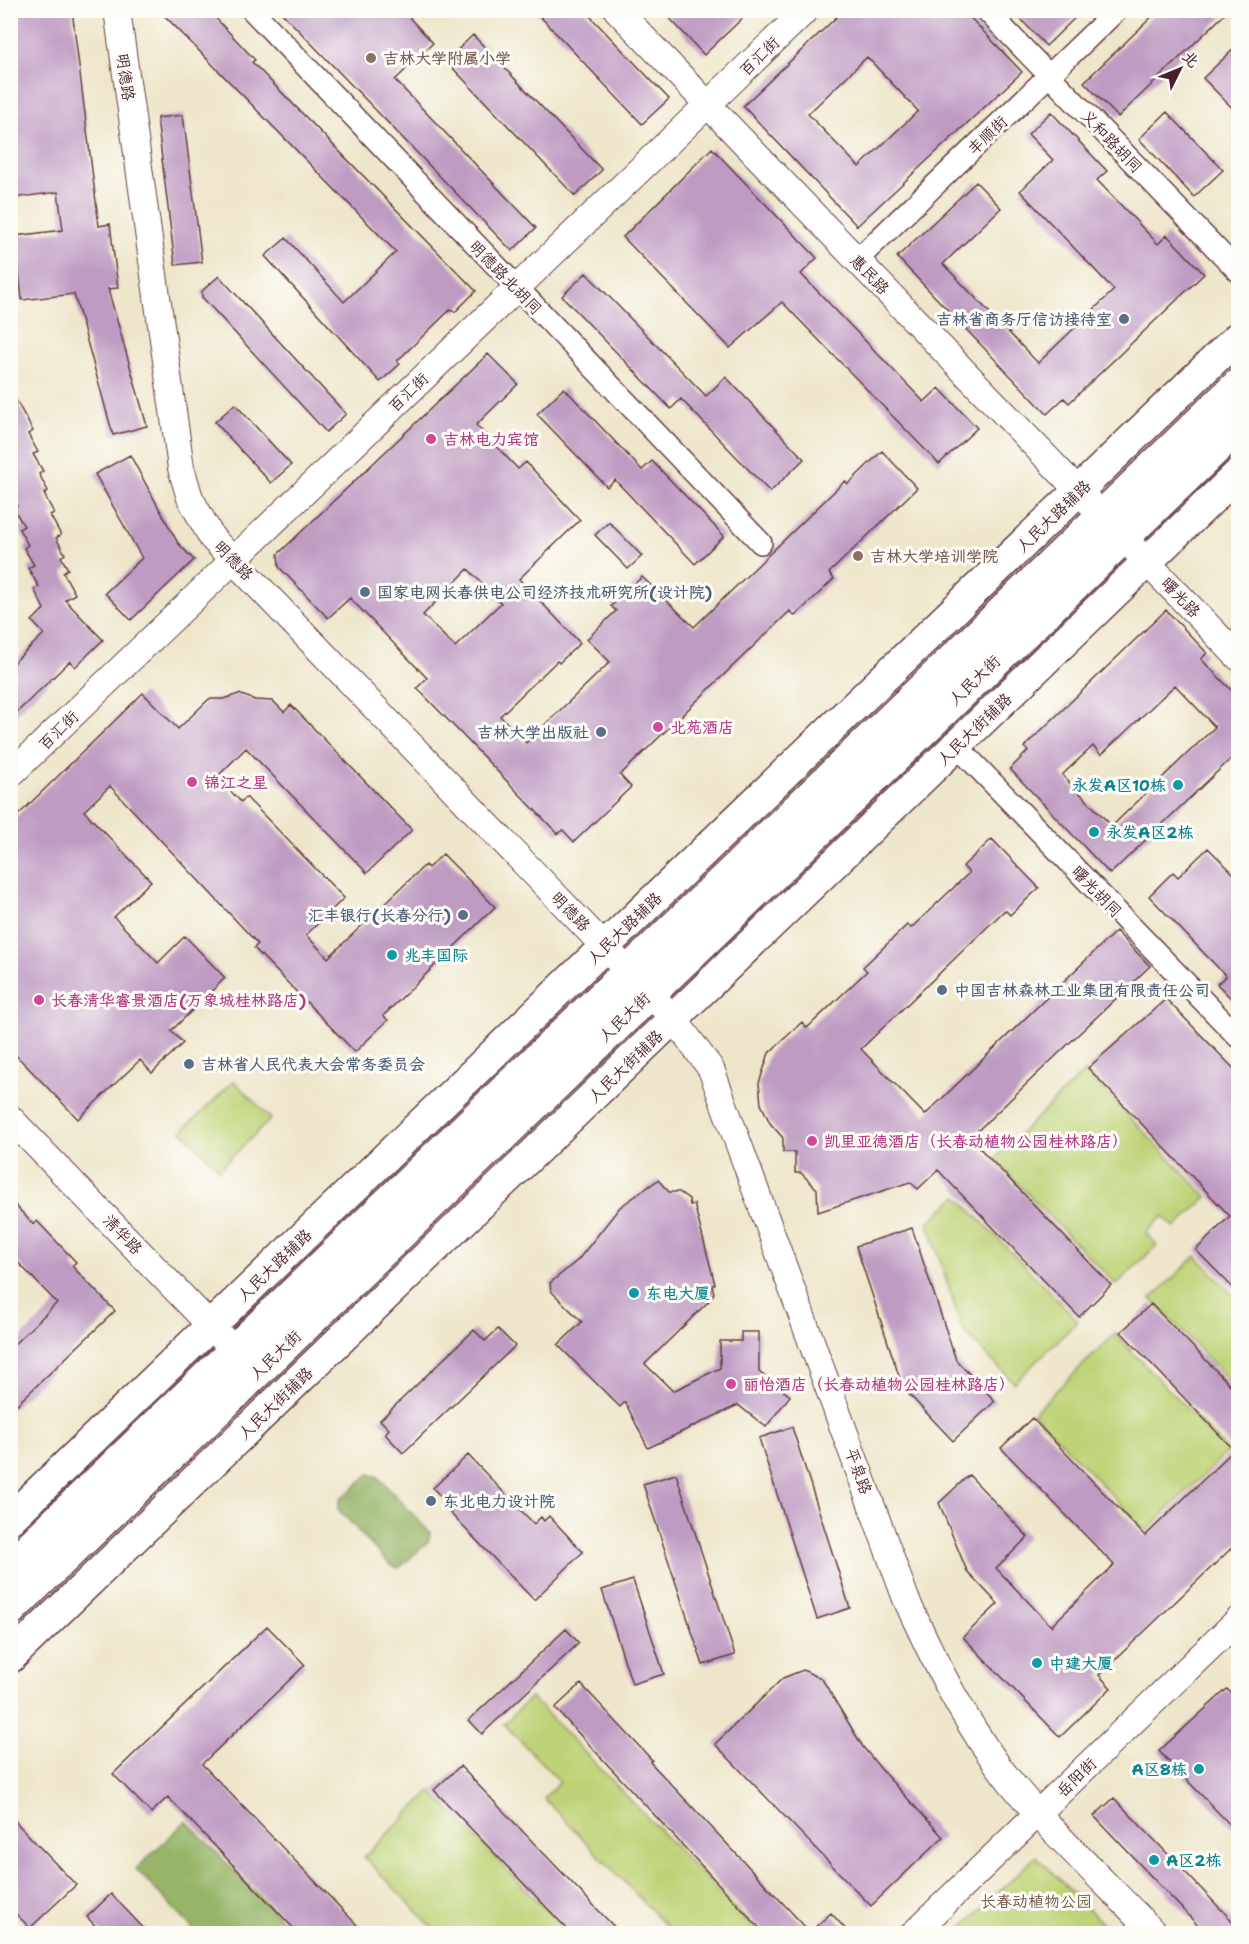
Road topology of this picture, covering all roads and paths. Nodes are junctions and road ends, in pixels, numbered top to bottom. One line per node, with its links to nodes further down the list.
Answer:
1 (117, 10): 19 (street, 明德路)
2 (252, 10): 11 (street, 明德路北胡同)
3 (617, 10): 8 (street, 惠民路)
4 (806, 10): 8 (street, 百汇街)
5 (986, 10): 7 (street, 义和路胡同)
6 (1117, 10): 7 (street, 丰顺街)
7 (1049, 76): 9 (street, 丰顺街); 10 (street, 义和路胡同)
8 (708, 105): 9 (street, 惠民路); 11 (street, 百汇街)
9 (857, 261): 16 (street, 惠民路)
10 (1239, 271)
11 (517, 288): 18 (street, 明德路北胡同); 19 (street, 百汇街)
12 (1239, 337): 16 (main road, 人民大路辅路)
13 (1239, 386): 17 (main road, 人民大街)
14 (1239, 426): 17 (main road, 人民大街)
15 (1239, 474): 20 (main road, 人民大街辅路)
16 (1079, 491): 17 (street, 惠民路); 24 (main road, 人民大路辅路)
17 (1113, 527): 20 (street, 曙光路); 25 (main road, 人民大街)
18 (761, 543)
19 (233, 560): 23 (street, 百汇街); 24 (street, 明德路)
20 (1147, 562): 21 (street, 曙光路); 22 (main road, 人民大街辅路)
21 (1239, 657)
22 (957, 746): 26 (main road, 人民大街辅路); 27 (street, 曙光胡同)
23 (10, 775)
24 (605, 947): 25 (street, 明德路); 29 (main road, 人民大路辅路)
25 (639, 983): 26 (street, 平泉路); 30 (main road, 人民大街); 33 (main road, 人民大街)
26 (674, 1019): 35 (main road, 人民大街辅路); 36 (street, 平泉路)
27 (1239, 1037)
28 (10, 1118): 29 (street, 清华路)
29 (211, 1326): 30 (street, 清华路); 31 (main road, 人民大路辅路)
30 (235, 1351): 32 (main road, 人民大街)
31 (11, 1518)
32 (10, 1567)
33 (10, 1609)
34 (1239, 1620): 36 (street, 岳阳街)
35 (10, 1658)
36 (1038, 1813): 37 (street, 岳阳街); 38 (street, 平泉路)
37 (913, 1934)
38 (1155, 1934)

